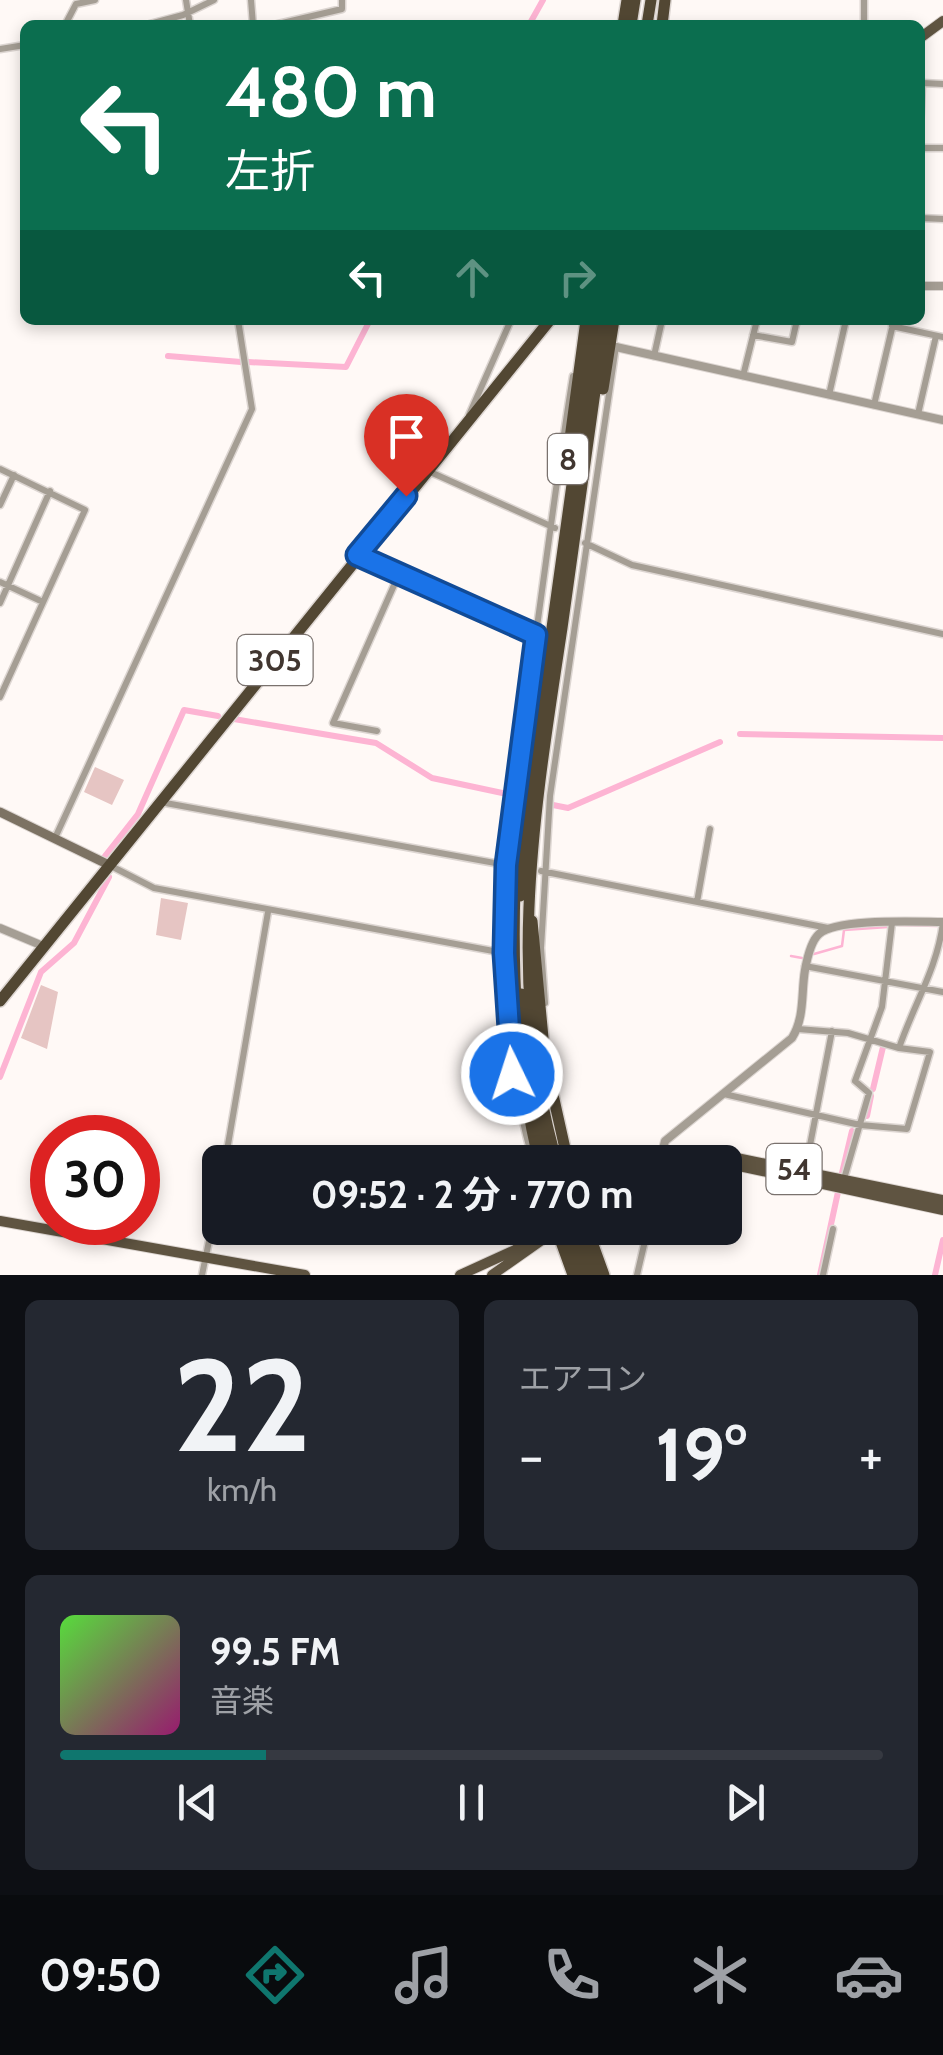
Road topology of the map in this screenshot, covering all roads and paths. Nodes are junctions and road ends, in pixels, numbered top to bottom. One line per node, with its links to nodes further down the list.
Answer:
1 (96, 0): 6 (street)
2 (186, 0): 5 (street)
3 (214, 0): 5 (street)
4 (342, 0): 9 (street)
5 (188, 13): 7 (street); 8 (street)
6 (68, 20)
7 (164, 20)
8 (189, 20)
9 (295, 20)
10 (239, 325): 59 (street)
11 (509, 325): 34 (street)
12 (546, 325): 34 (highway, 305)
13 (585, 325): 27 (highway, 8)
14 (595, 325): 31 (highway, 8)
15 (604, 325): 31 (highway, 8)
16 (614, 325): 46 (highway, 8)
17 (615, 325): 26 (street)
18 (661, 325): 28 (street)
19 (756, 325): 24 (street)
20 (796, 325): 24 (street)
21 (845, 325): 30 (street)
22 (893, 325): 32 (street)
23 (900, 325): 25 (street)
24 (753, 335): 29 (street)
25 (939, 337): 33 (street)
26 (616, 346): 28 (street); 42 (street)
27 (582, 347): 41 (street); 47 (highway, 8)
28 (654, 356): 29 (street)
29 (743, 376): 30 (street)
30 (829, 395): 32 (street)
31 (590, 396): 46 (highway, 8); 47 (highway, 8)
32 (874, 404): 33 (street)
33 (918, 414): 35 (street)
34 (466, 420): 37 (highway, 305)
35 (943, 420)
36 (0, 469): 38 (street)
37 (427, 471): 41 (street); 43 (highway, 305)
38 (14, 474): 39 (street); 40 (street)
39 (50, 491): 45 (street); 49 (street)
40 (0, 505)
41 (552, 527): 51 (street)
42 (586, 543): 50 (street); 52 (street)
43 (357, 555): 44 (street); 56 (highway, 305)
44 (400, 574): 51 (street); 55 (street)
45 (4, 584): 48 (street); 49 (street)
46 (568, 589): 61 (highway, 8)
47 (556, 600): 61 (highway, 8)
48 (0, 602)
49 (44, 602): 54 (street)
50 (943, 634)
51 (539, 636): 61 (street)
52 (570, 653): 53 (street); 61 (street)
53 (582, 656)
54 (0, 697)
55 (377, 732)
56 (160, 802): 60 (highway, 305); 61 (street)
57 (0, 812): 59 (main road)
58 (710, 829): 62 (street)
59 (56, 838): 60 (main road)
60 (110, 865): 63 (street); 68 (highway, 305)
61 (525, 869): 62 (street); 69 (street); 84 (highway, 8); 85 (street); 86 (highway, 8)
62 (697, 902): 67 (street)
63 (268, 912): 69 (street); 82 (street)
64 (943, 922): 65 (street); 72 (street)
65 (892, 923): 67 (street); 71 (street)
66 (0, 928): 68 (street)
67 (828, 928): 70 (street)
68 (43, 946): 74 (highway, 305)
69 (507, 954): 83 (street)
70 (805, 966): 71 (street); 75 (street)
71 (886, 980): 72 (street); 77 (street)
72 (926, 988): 73 (street); 78 (street)
73 (943, 992)
74 (0, 1001)
75 (798, 1029): 76 (street); 79 (street)
76 (832, 1031): 77 (street); 80 (street)
77 (870, 1039): 78 (street); 81 (street)
78 (899, 1048): 81 (street)
79 (724, 1094): 80 (street); 87 (street)
80 (816, 1116): 81 (street); 90 (street)
81 (860, 1125): 91 (street)
82 (229, 1145)
83 (543, 1145)
84 (544, 1145)
85 (548, 1145)
86 (548, 1145)
87 (664, 1145)
88 (742, 1158): 90 (main road, 54)
89 (742, 1167): 93 (main road, 54)
90 (805, 1171): 91 (main road, 54)
91 (844, 1179): 92 (main road, 54)
92 (943, 1200)
93 (943, 1210)
94 (0, 1221): 103 (main road)
95 (832, 1229): 111 (street)
96 (208, 1245): 103 (street)
97 (525, 1245): 107 (main road)
98 (533, 1245): 108 (main road)
99 (568, 1245): 104 (highway)
100 (580, 1245): 104 (highway)
101 (592, 1245): 109 (highway)
102 (644, 1245): 110 (street)
103 (205, 1258): 105 (street); 106 (main road)
104 (585, 1273)
105 (202, 1275)
106 (304, 1275)
107 (460, 1275)
108 (492, 1275)
109 (606, 1275)
110 (636, 1275)
111 (823, 1275)

